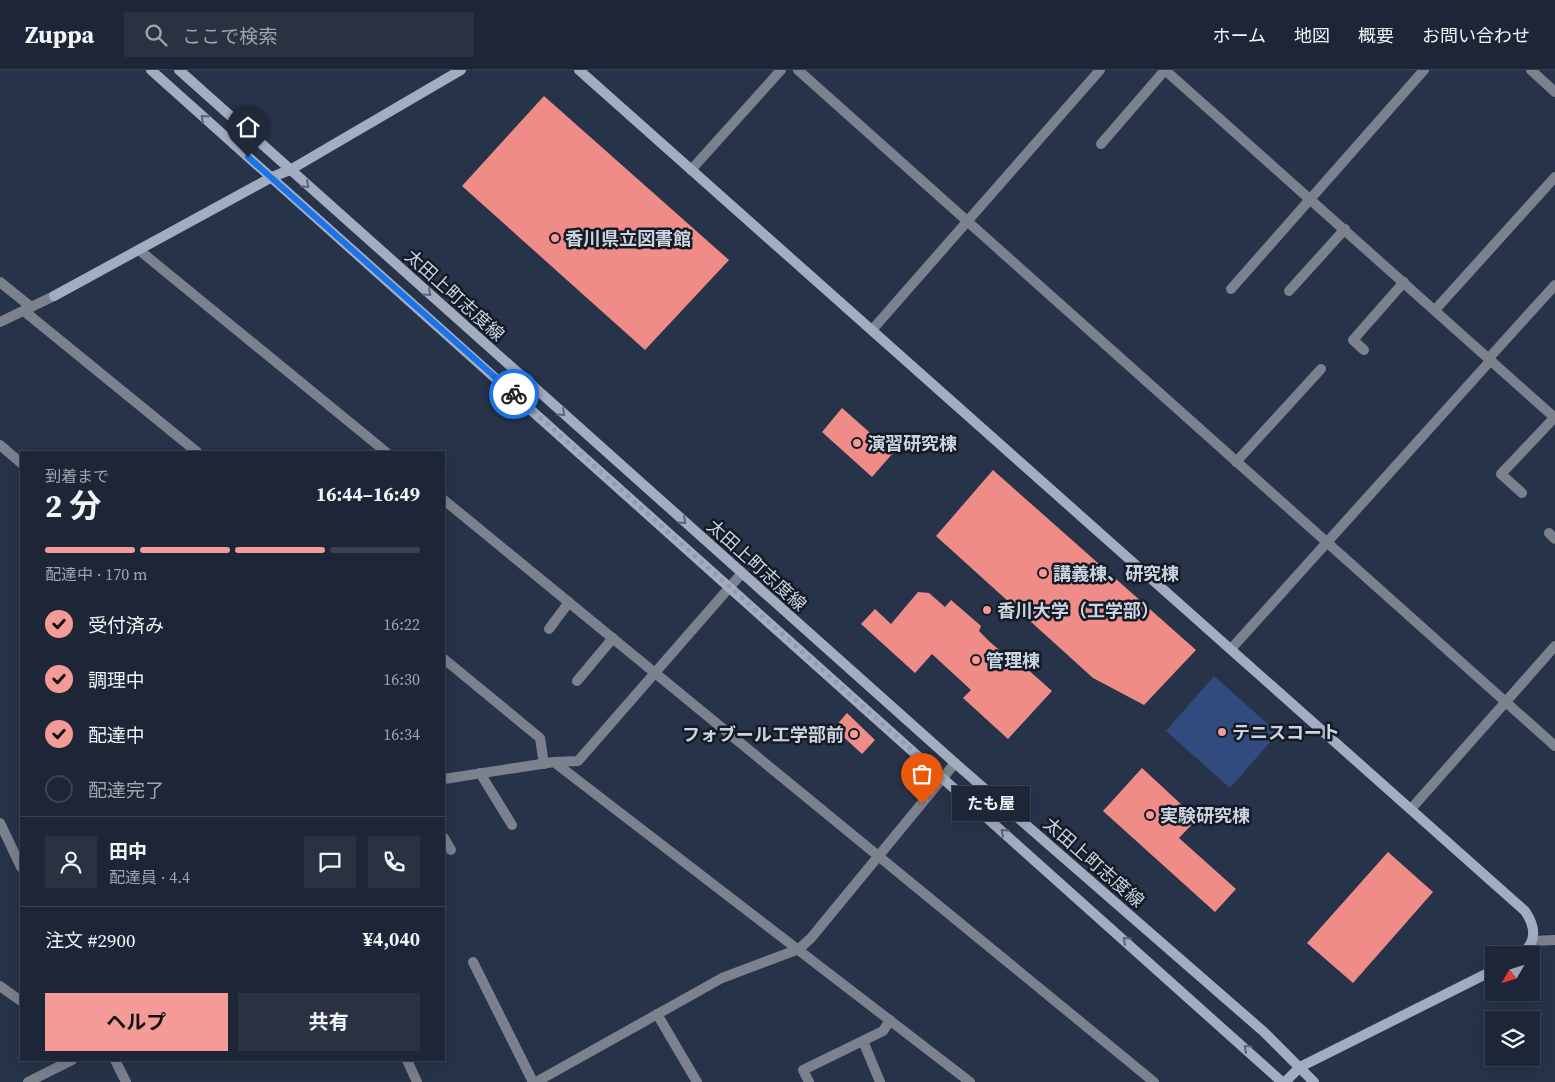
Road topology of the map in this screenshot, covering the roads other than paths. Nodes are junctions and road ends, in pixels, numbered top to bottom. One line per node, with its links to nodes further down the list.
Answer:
1 (151, 70): 15 (main road, 太田上町志度線, one-way to 1)
2 (179, 70): 13 (main road, 太田上町志度線)
3 (460, 70): 13 (main road)
4 (579, 70): 14 (main road)
5 (782, 70): 14 (street)
6 (798, 70): 18 (street)
7 (1100, 70): 18 (street)
8 (1165, 70): 12 (street); 17 (street)
9 (1424, 70): 17 (street)
10 (1530, 70): 11 (street)
11 (1555, 92)
12 (1101, 144)
13 (290, 170): 15 (main road); 43 (main road, 太田上町志度線, one-way to 43)
14 (691, 170): 30 (main road)
15 (272, 177): 20 (main road); 44 (main road, 太田上町志度線)
16 (1555, 177): 28 (street)
17 (1312, 199): 19 (street); 24 (street)
18 (967, 223): 30 (street); 39 (street)
19 (1345, 229): 22 (street); 25 (street)
20 (139, 250): 26 (main road); 37 (street)
21 (0, 282): 27 (street)
22 (1404, 282): 28 (street); 31 (street)
23 (1555, 285): 32 (street)
24 (1231, 289)
25 (1288, 291)
26 (54, 296): 27 (street)
27 (27, 309): 29 (street); 36 (street)
28 (1435, 310): 32 (street)
29 (0, 322)
30 (872, 330): 49 (main road)
31 (1364, 350)
32 (1490, 359): 34 (street); 42 (street)
33 (1320, 369): 39 (street)
34 (1555, 418): 40 (street)
35 (0, 445): 38 (street)
36 (196, 451)
37 (385, 451)
38 (20, 462)
39 (1236, 462): 42 (street)
40 (1522, 493)
41 (445, 501): 45 (street)
42 (1328, 543): 49 (street); 53 (street)
43 (742, 573): 44 (street); 56 (main road, 太田上町志度線)
44 (730, 587): 51 (street); 59 (main road, 太田上町志度線)
45 (569, 602): 46 (street); 47 (street)
46 (549, 629)
47 (613, 638): 51 (street); 52 (street)
48 (1555, 646): 53 (street)
49 (1232, 649): 60 (main road)
50 (445, 660): 55 (street)
51 (656, 674): 55 (street); 65 (street)
52 (577, 681)
53 (1505, 702): 54 (street); 60 (street)
54 (1555, 746)
55 (549, 763): 57 (street); 70 (street)
56 (955, 763): 59 (street); 81 (main road, 太田上町志度線)
57 (480, 773): 58 (street); 62 (street)
58 (445, 778)
59 (943, 778): 65 (street); 91 (main road, 太田上町志度線, one-way to 59)
60 (1412, 810): 68 (main road)
61 (0, 823): 66 (street)
62 (512, 825)
63 (445, 840): 64 (street)
64 (451, 850)
65 (879, 856): 70 (street); 90 (street)
66 (20, 861)
67 (1555, 940): 68 (street)
68 (1533, 941): 69 (main road)
69 (1529, 946)
70 (799, 949): 75 (street); 76 (street)
71 (473, 962): 85 (street)
72 (1485, 974): 81 (main road)
73 (0, 986): 74 (street)
74 (20, 1000)
75 (657, 1014): 85 (street); 86 (street)
76 (890, 1020): 77 (street); 89 (street)
77 (863, 1041): 87 (street); 88 (street)
78 (70, 1061): 82 (street)
79 (116, 1061): 83 (street)
80 (407, 1061): 84 (street)
81 (1300, 1067): 91 (main road); 92 (main road, 太田上町志度線)
82 (28, 1082)
83 (126, 1082)
84 (417, 1082)
85 (535, 1082)
86 (697, 1082)
87 (809, 1082)
88 (880, 1082)
89 (970, 1082)
90 (1154, 1082)
91 (1284, 1082)
92 (1314, 1082)

